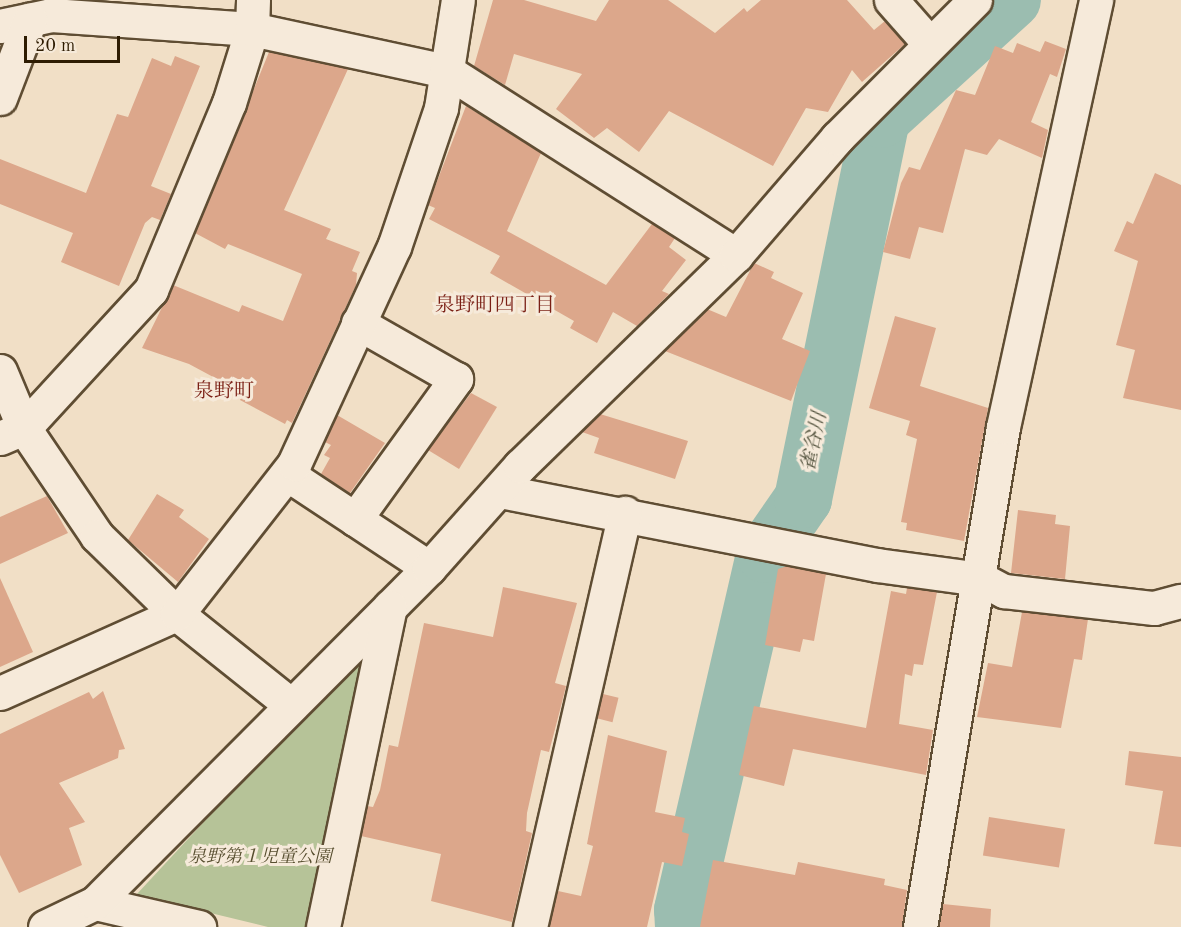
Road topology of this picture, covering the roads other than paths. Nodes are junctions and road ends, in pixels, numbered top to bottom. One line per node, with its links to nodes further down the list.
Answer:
1 (458, 0): 8 (street)
2 (891, 0): 7 (street)
3 (975, 0): 7 (street)
4 (1096, 0): 19 (street)
5 (253, 14): 6 (street); 8 (street); 13 (street)
6 (33, 15): 9 (street)
7 (928, 42): 10 (street)
8 (447, 71): 10 (street); 11 (street)
9 (0, 98)
10 (736, 255): 15 (street)
11 (358, 323): 14 (street); 17 (street)
12 (0, 371): 13 (street)
13 (12, 433): 22 (street)
14 (287, 474): 17 (street); 22 (street)
15 (500, 491): 16 (street); 18 (street)
16 (625, 513): 19 (street); 29 (street)
17 (355, 519): 18 (street)
18 (429, 568): 21 (street)
19 (981, 579): 20 (street); 30 (street)
20 (1181, 601)
21 (390, 607): 24 (street); 28 (street)
22 (177, 614): 23 (street); 24 (street)
23 (0, 693)
24 (291, 705): 25 (street)
25 (88, 913): 26 (street); 27 (street)
26 (45, 927)
27 (199, 927)
28 (323, 927)
29 (530, 927)
30 (920, 927)

